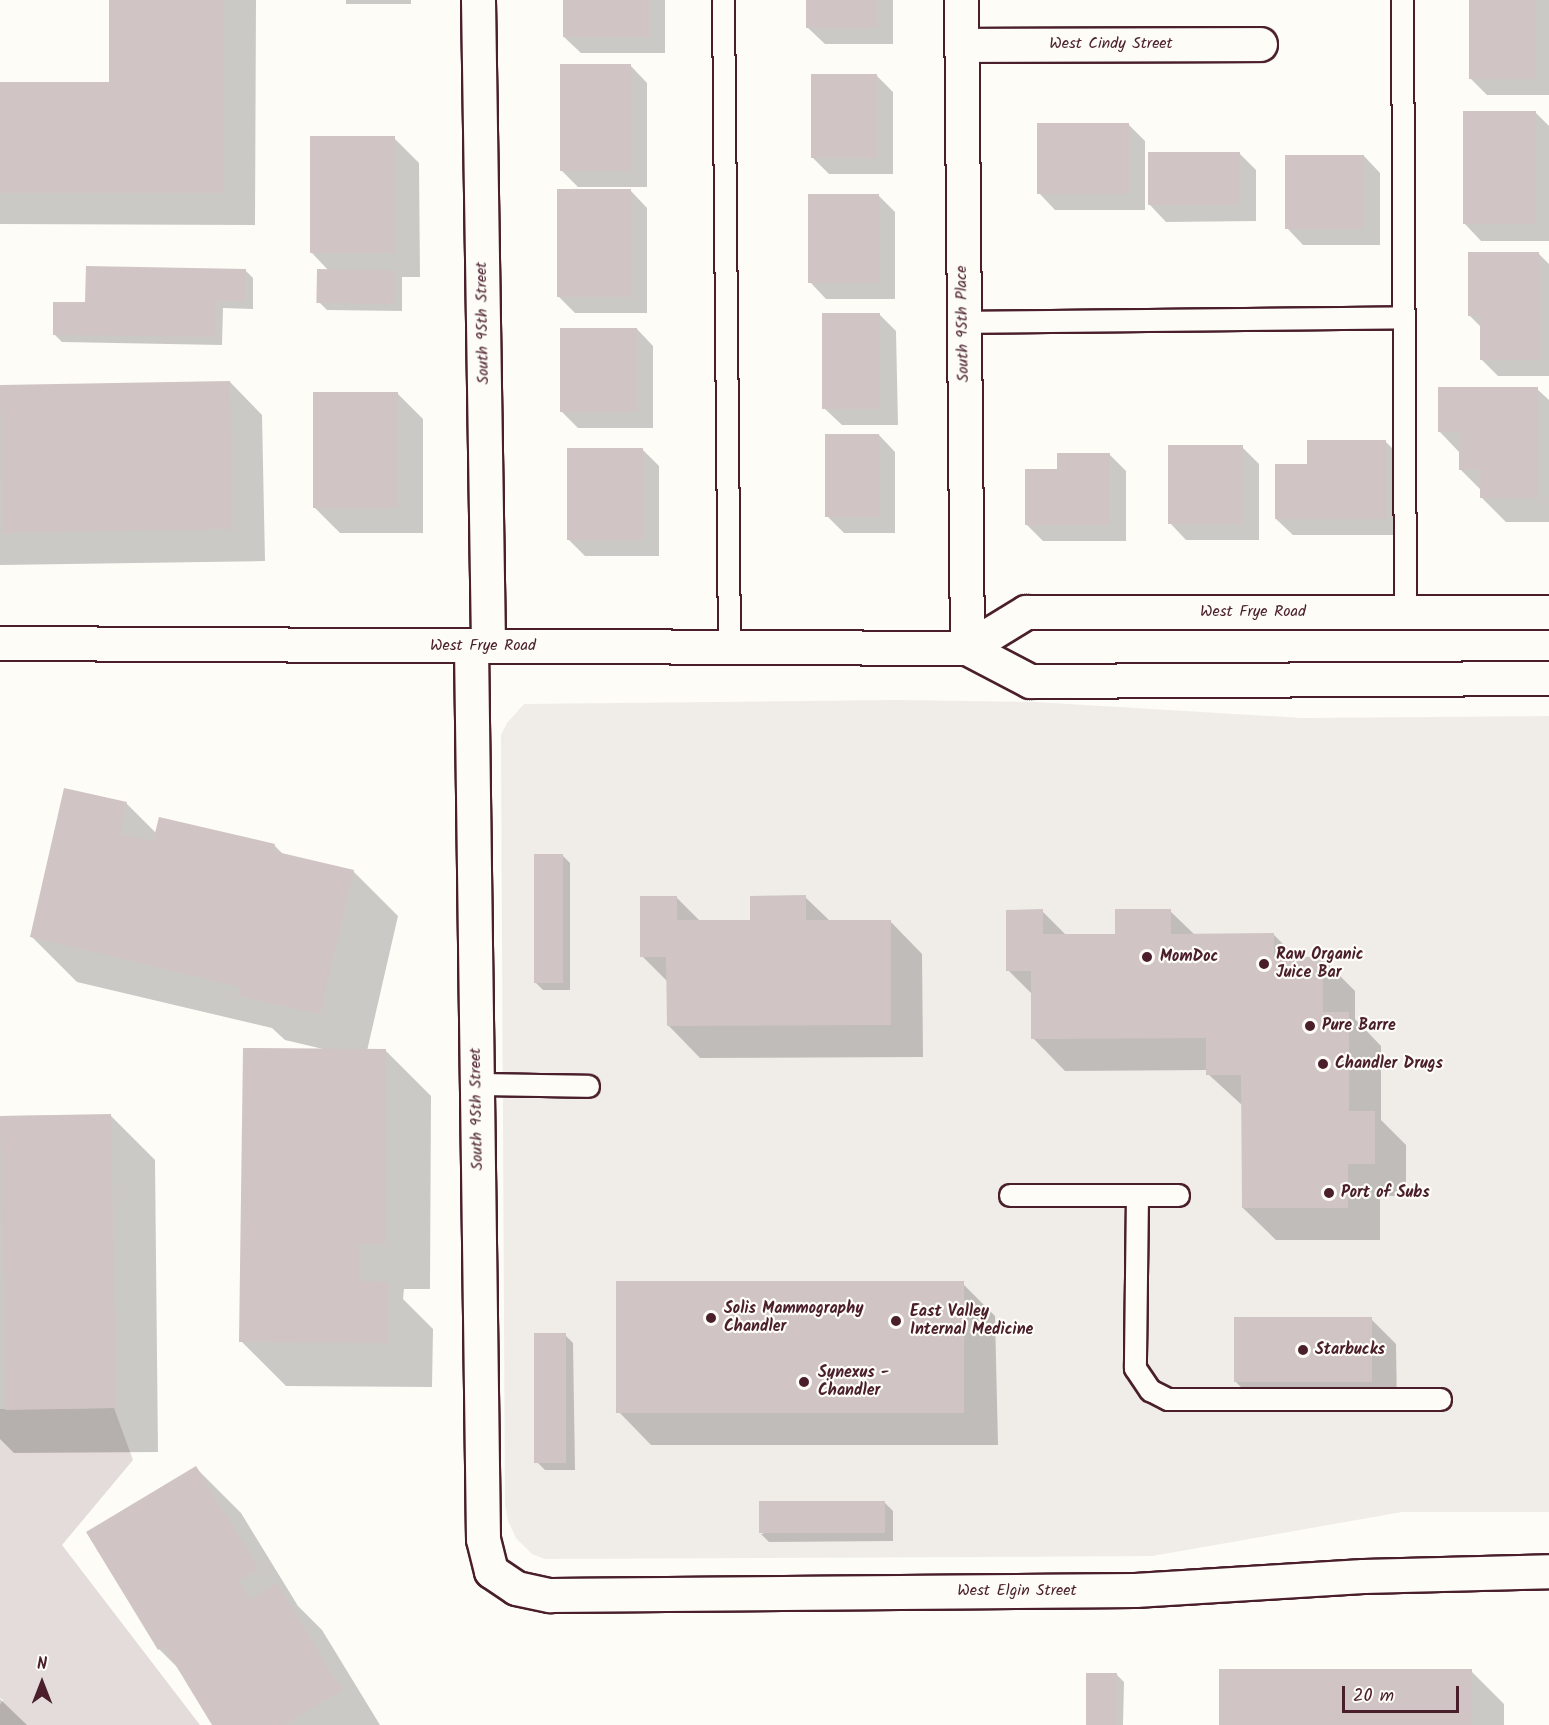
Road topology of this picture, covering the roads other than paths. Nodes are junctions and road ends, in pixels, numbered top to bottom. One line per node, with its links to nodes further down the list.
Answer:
1 (478, 0): 12 (street, South 95th Street)
2 (723, 0): 13 (lane)
3 (961, 0): 6 (street, South 95th Place)
4 (1402, 0): 7 (lane)
5 (1260, 44): 6 (street, West Cindy Street)
6 (961, 45): 8 (street, South 95th Place)
7 (1404, 317): 8 (lane); 9 (lane)
8 (963, 322): 14 (street, South 95th Place)
9 (1405, 612): 10 (street, West Frye Road); 14 (street, West Frye Road)
10 (1549, 612)
11 (0, 643): 12 (street, West Frye Road)
12 (480, 646): 13 (street, West Frye Road); 16 (street, South 95th Street)
13 (729, 647): 14 (street, West Frye Road)
14 (967, 648): 15 (street, West Frye Road)
15 (1549, 678)
16 (477, 1084): 17 (lane); 22 (street, South 95th Street)
17 (588, 1086)
18 (1010, 1195): 19 (lane)
19 (1137, 1195): 20 (lane); 21 (lane)
20 (1178, 1195)
21 (1440, 1399)
22 (491, 1571): 23 (street, West Elgin Street)
23 (1549, 1571)

